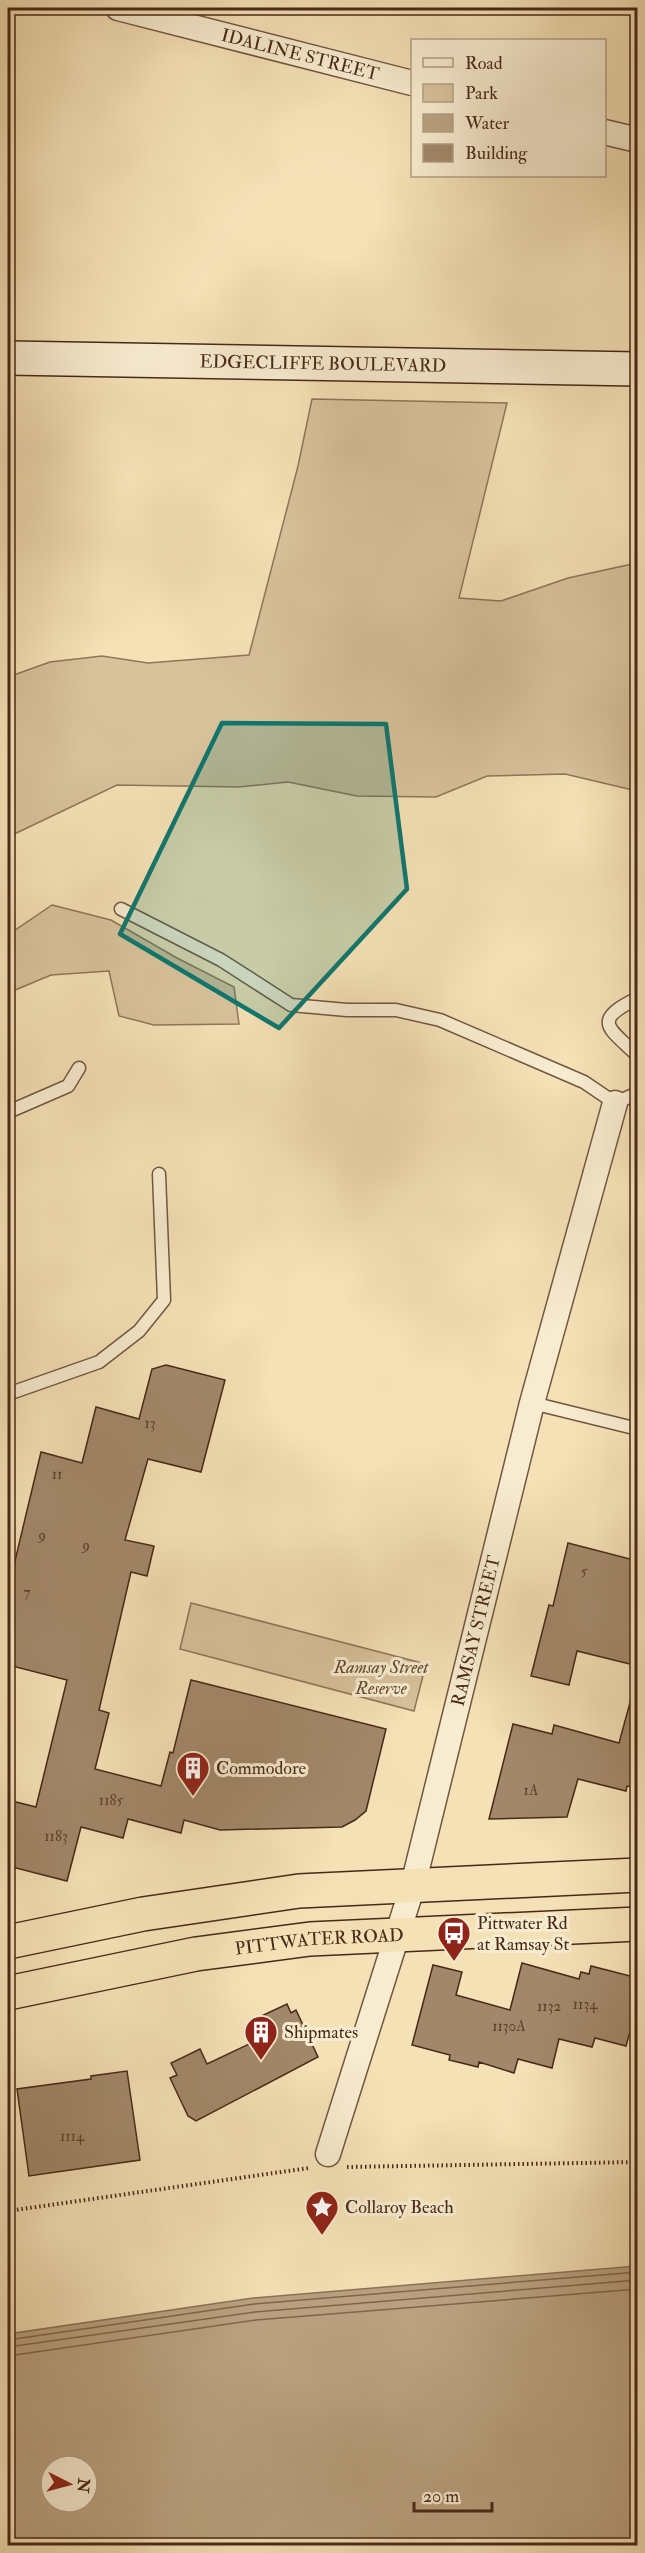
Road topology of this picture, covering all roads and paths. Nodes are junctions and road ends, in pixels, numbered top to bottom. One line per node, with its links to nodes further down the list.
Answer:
1 (118, 8): 2 (street, IDALINE STREET)
2 (411, 83)
3 (606, 132): 4 (street)
4 (638, 140)
5 (8, 358): 6 (street, EDGECLIFFE BOULEVARD)
6 (638, 369)
7 (121, 909): 12 (lane)
8 (638, 998): 9 (lane)
9 (638, 1056)
10 (79, 1068): 13 (lane)
11 (638, 1093): 12 (lane)
12 (615, 1103): 16 (street, RAMSAY STREET)
13 (8, 1112)
14 (159, 1174): 15 (lane)
15 (8, 1394)
16 (532, 1403): 17 (lane); 19 (street, RAMSAY STREET)
17 (638, 1429)
18 (638, 1875): 19 (highway)
19 (413, 1885): 21 (street, RAMSAY STREET); 22 (highway)
20 (638, 1924): 21 (highway, PITTWATER ROAD)
21 (399, 1934): 23 (highway, PITTWATER ROAD); 24 (street, RAMSAY STREET)
22 (8, 1942)
23 (8, 1993)
24 (328, 2154)

